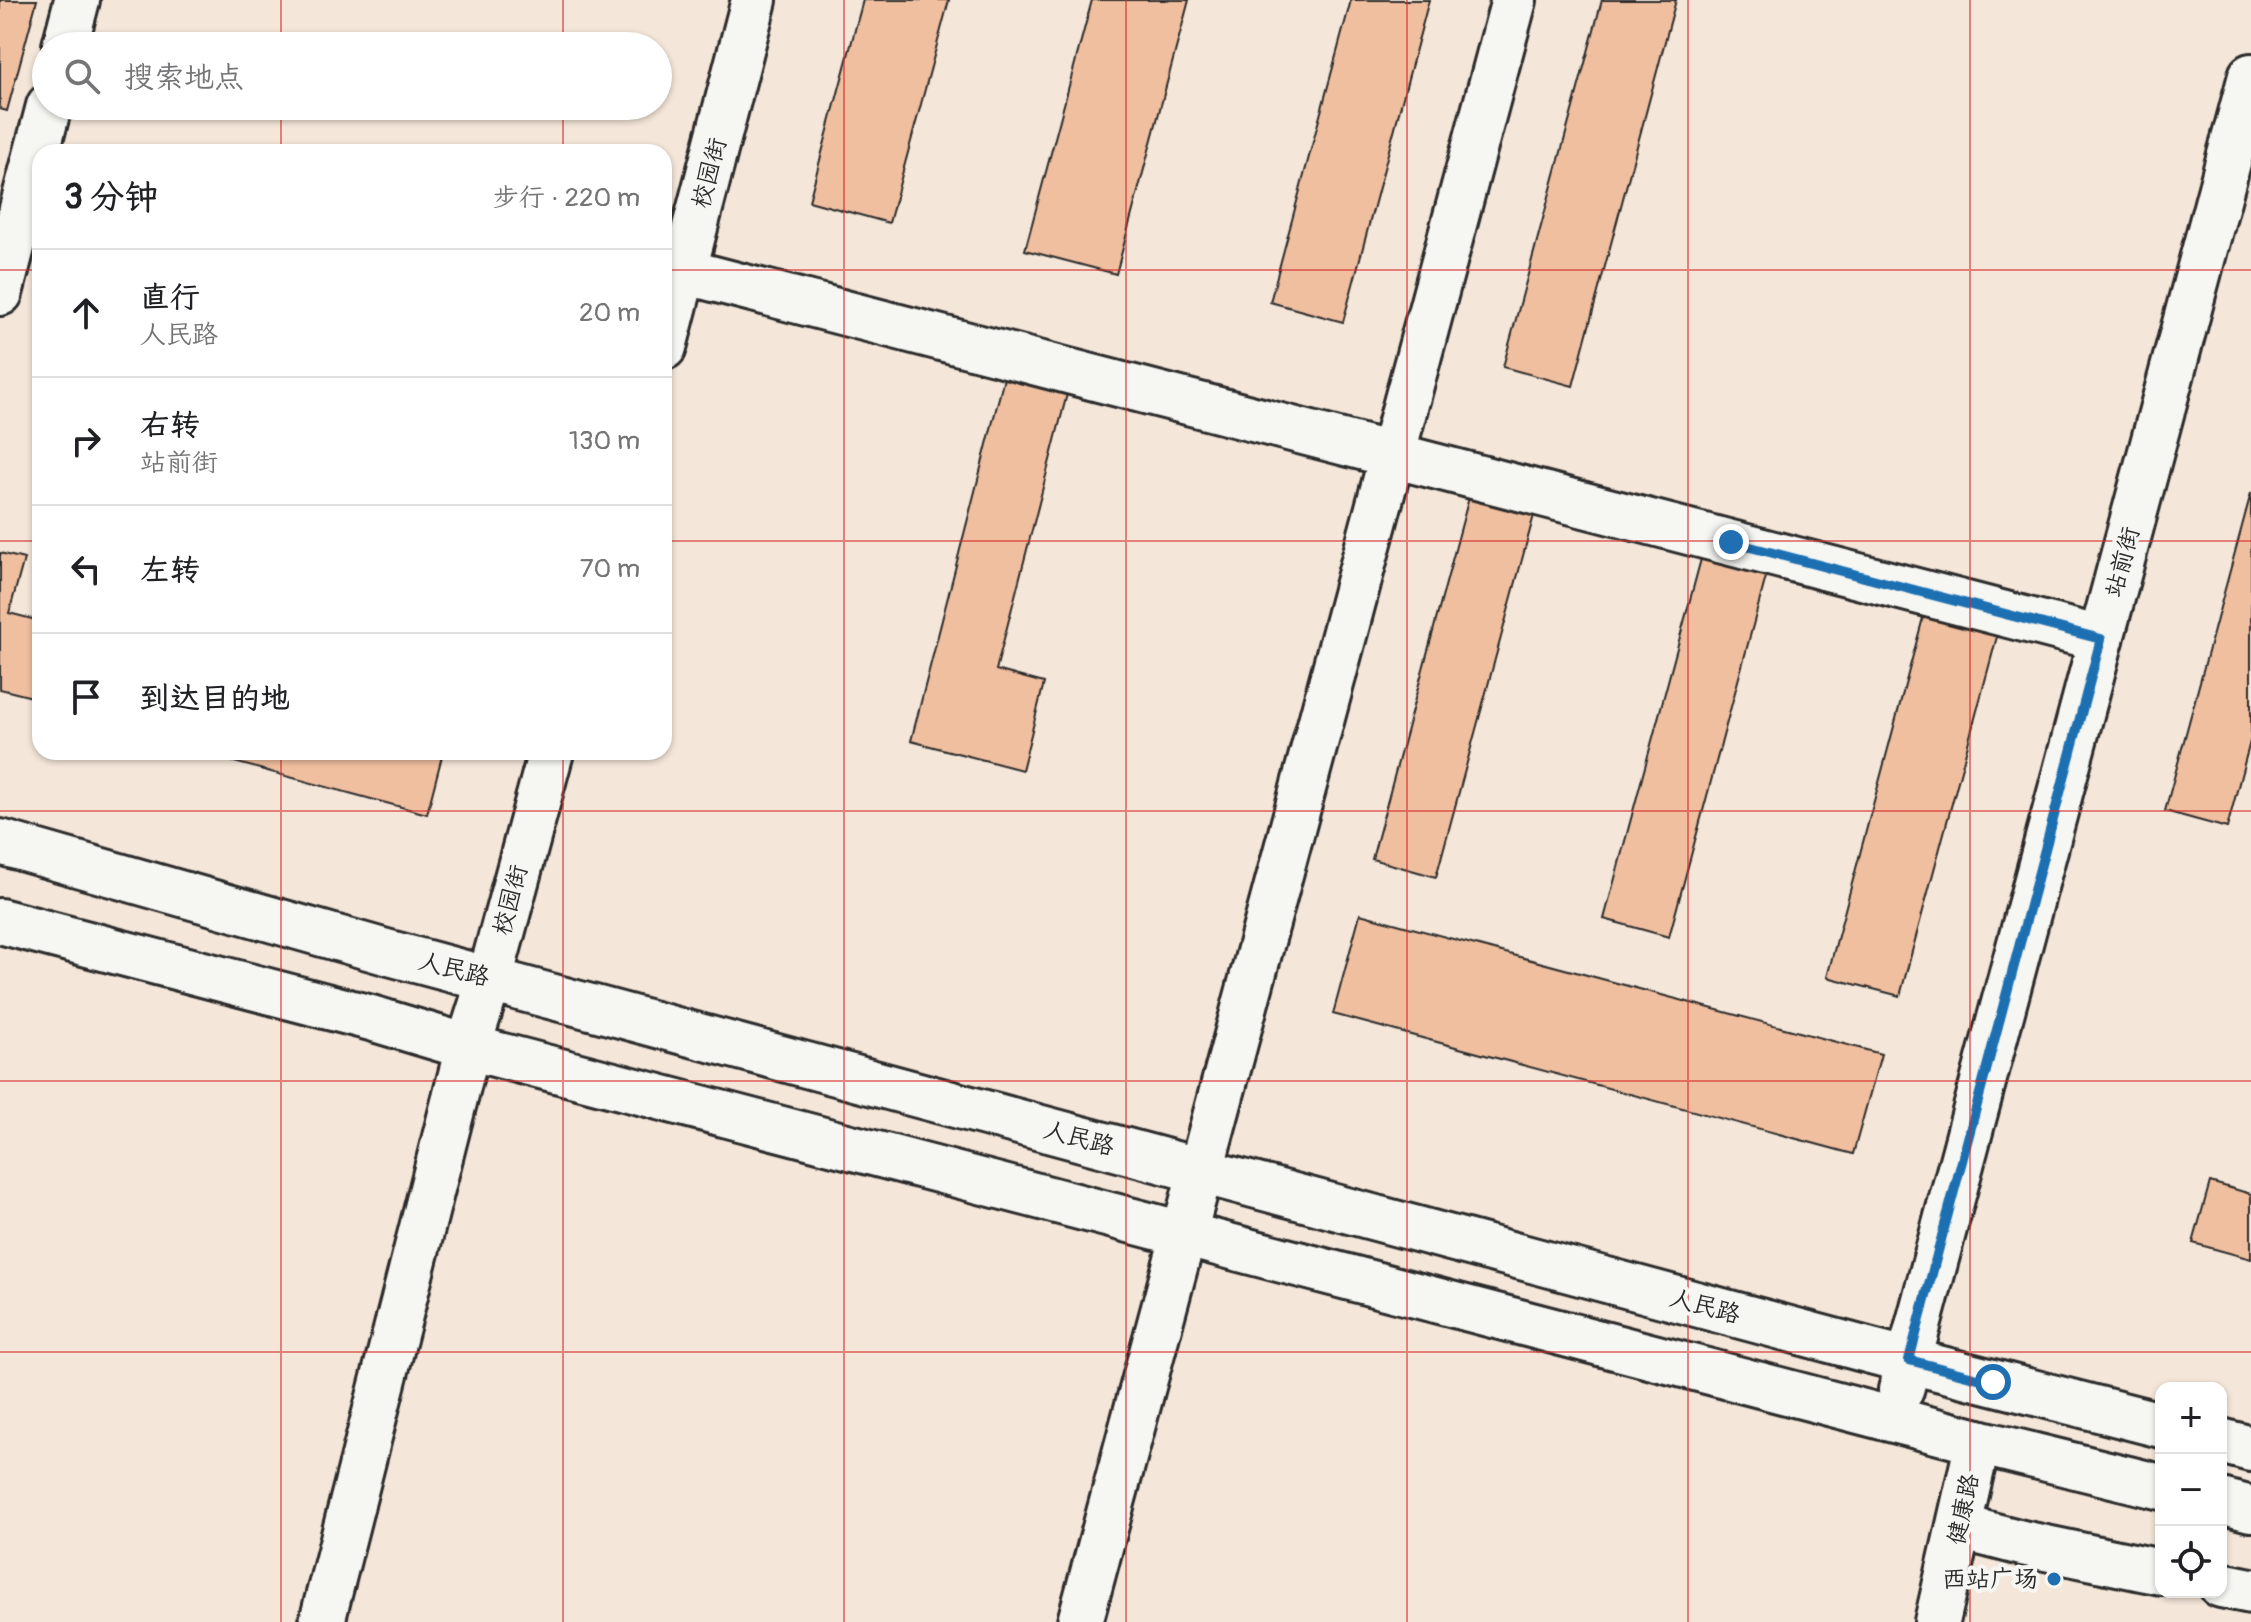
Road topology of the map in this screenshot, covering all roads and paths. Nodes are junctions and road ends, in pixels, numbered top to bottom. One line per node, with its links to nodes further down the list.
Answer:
1 (77, 0): 4 (main road)
2 (754, 0): 9 (main road, 校园街)
3 (1514, 0): 12 (main road)
4 (69, 32)
5 (2251, 76): 13 (main road, 站前街)
6 (45, 120): 7 (main road)
7 (39, 144)
8 (32, 171): 10 (main road)
9 (683, 271): 11 (main road, 校园街); 12 (main road)
10 (0, 293)
11 (672, 315)
12 (1392, 454): 13 (main road); 19 (main road)
13 (2101, 639): 21 (main road, 站前街)
14 (549, 760): 17 (main road, 校园街)
15 (0, 842): 17 (main road, 人民路)
16 (0, 921): 18 (main road)
17 (490, 978): 18 (main road, 校园街); 19 (main road, 人民路)
18 (468, 1047): 20 (main road); 34 (main road, 校园街)
19 (1201, 1170): 20 (main road); 21 (main road, 人民路)
20 (1184, 1233): 22 (main road); 35 (main road)
21 (1909, 1360): 22 (main road, 站前街); 23 (main road, 人民路)
22 (1893, 1419): 24 (main road)
23 (2155, 1423)
24 (1978, 1442): 27 (main road); 30 (main road, 健康路)
25 (2227, 1443): 26 (main road)
26 (2251, 1449)
27 (2155, 1486)
28 (2227, 1503): 29 (main road)
29 (2251, 1509)
30 (1960, 1527): 31 (main road); 36 (main road, 健康路)
31 (2155, 1571)
32 (2227, 1586): 33 (main road)
33 (2251, 1591)
34 (322, 1622)
35 (1080, 1622)
36 (1937, 1622)

